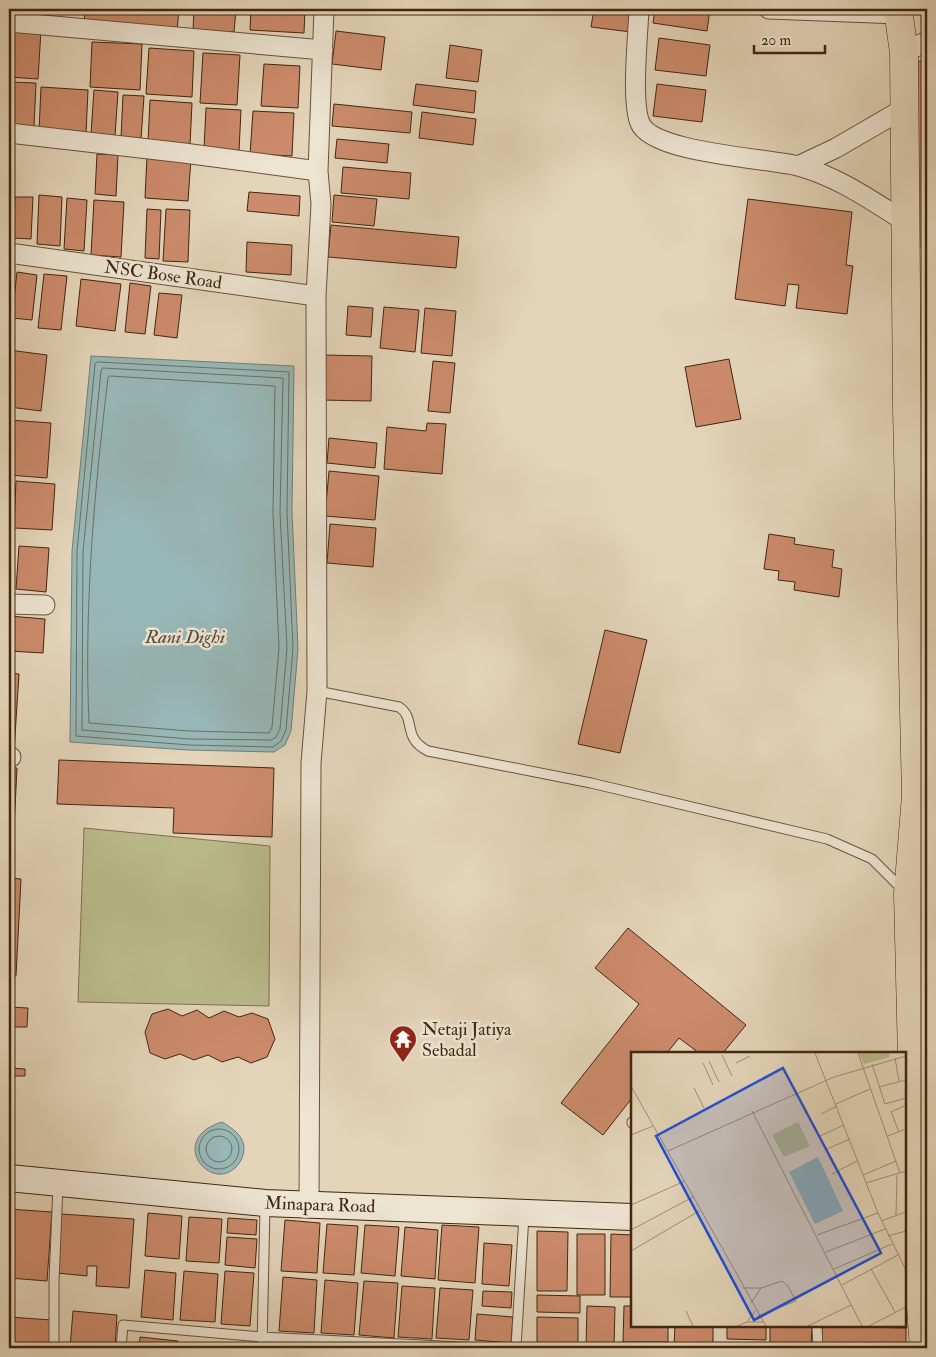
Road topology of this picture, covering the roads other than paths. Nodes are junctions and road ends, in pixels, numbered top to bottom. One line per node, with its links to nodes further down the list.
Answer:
1 (324, 9): 7 (street)
2 (639, 9): 10 (street)
3 (769, 9): 4 (street)
4 (898, 11): 6 (main road)
5 (9, 22): 7 (street)
6 (916, 47): 8 (main road)
7 (323, 50): 11 (street)
8 (905, 108): 10 (street); 12 (main road)
9 (9, 133): 11 (street)
10 (798, 166): 12 (street)
11 (318, 171): 14 (street)
12 (906, 222): 15 (main road)
13 (9, 253): 14 (street, NSC Bose Road)
14 (316, 296): 18 (street)
15 (917, 411): 19 (main road)
16 (9, 604): 17 (street)
17 (45, 605)
18 (317, 691): 20 (lane); 26 (street)
19 (922, 796): 20 (main road)
20 (917, 894): 21 (main road)
21 (919, 1009): 25 (main road)
22 (9, 1178): 23 (street, Minapara Road)
23 (58, 1183): 24 (street, Minapara Road); 32 (lane)
24 (265, 1203): 26 (street, Minapara Road); 31 (lane)
25 (909, 1203): 29 (main road)
26 (309, 1205): 27 (street, Minapara Road)
27 (524, 1212): 28 (street, Minapara Road); 36 (lane)
28 (631, 1217)
29 (910, 1237): 38 (main road)
30 (817, 1327): 37 (lane)
31 (262, 1336): 33 (lane); 34 (lane); 35 (lane)
32 (54, 1348)
33 (121, 1348)
34 (262, 1348)
35 (481, 1348)
36 (516, 1348)
37 (818, 1348)
38 (924, 1348)

